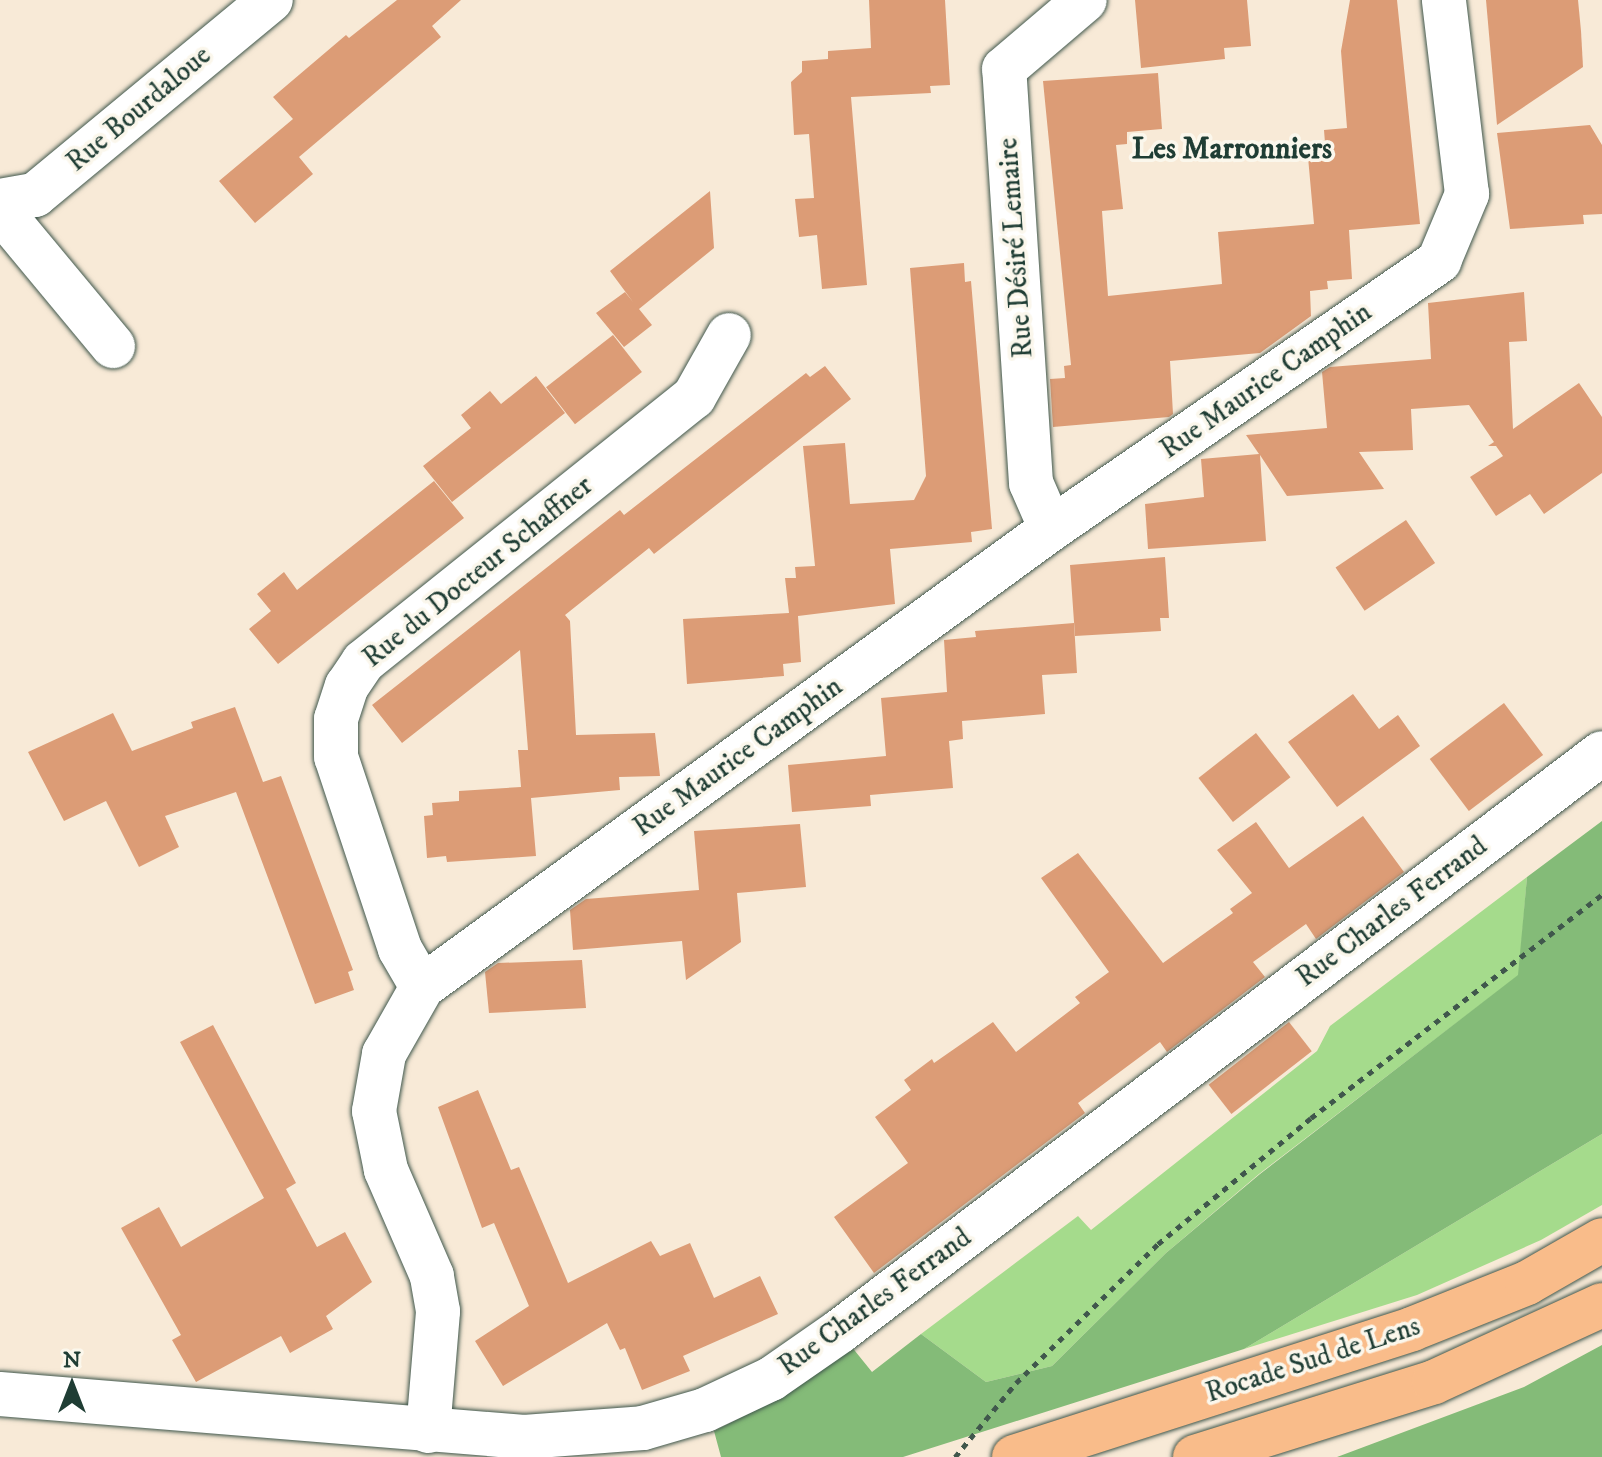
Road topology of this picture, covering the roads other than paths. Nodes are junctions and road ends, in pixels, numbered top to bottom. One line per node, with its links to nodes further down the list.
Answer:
1 (271, 0): 4 (street, Rue Bourdaloue)
2 (1085, 0): 8 (street, Rue Désiré Lemaire)
3 (1444, 0): 8 (street, Rue Maurice Camphin)
4 (0, 201)
5 (0, 210): 7 (street)
6 (729, 335): 10 (street, Rue du Docteur Schaffner)
7 (113, 346)
8 (1051, 529): 10 (street, Rue Maurice Camphin)
9 (1602, 753): 14 (street, Rue Charles Ferrand)
10 (422, 987): 14 (street, Rue Maurice Camphin)
11 (1602, 1240): 15 (highway, Rocade Sud de Lens)
12 (1602, 1305): 16 (highway, Rocade Sud de Lens)
13 (0, 1394): 14 (street, Rue Charles Ferrand)
14 (428, 1431)
15 (1014, 1457)
16 (1195, 1457)

